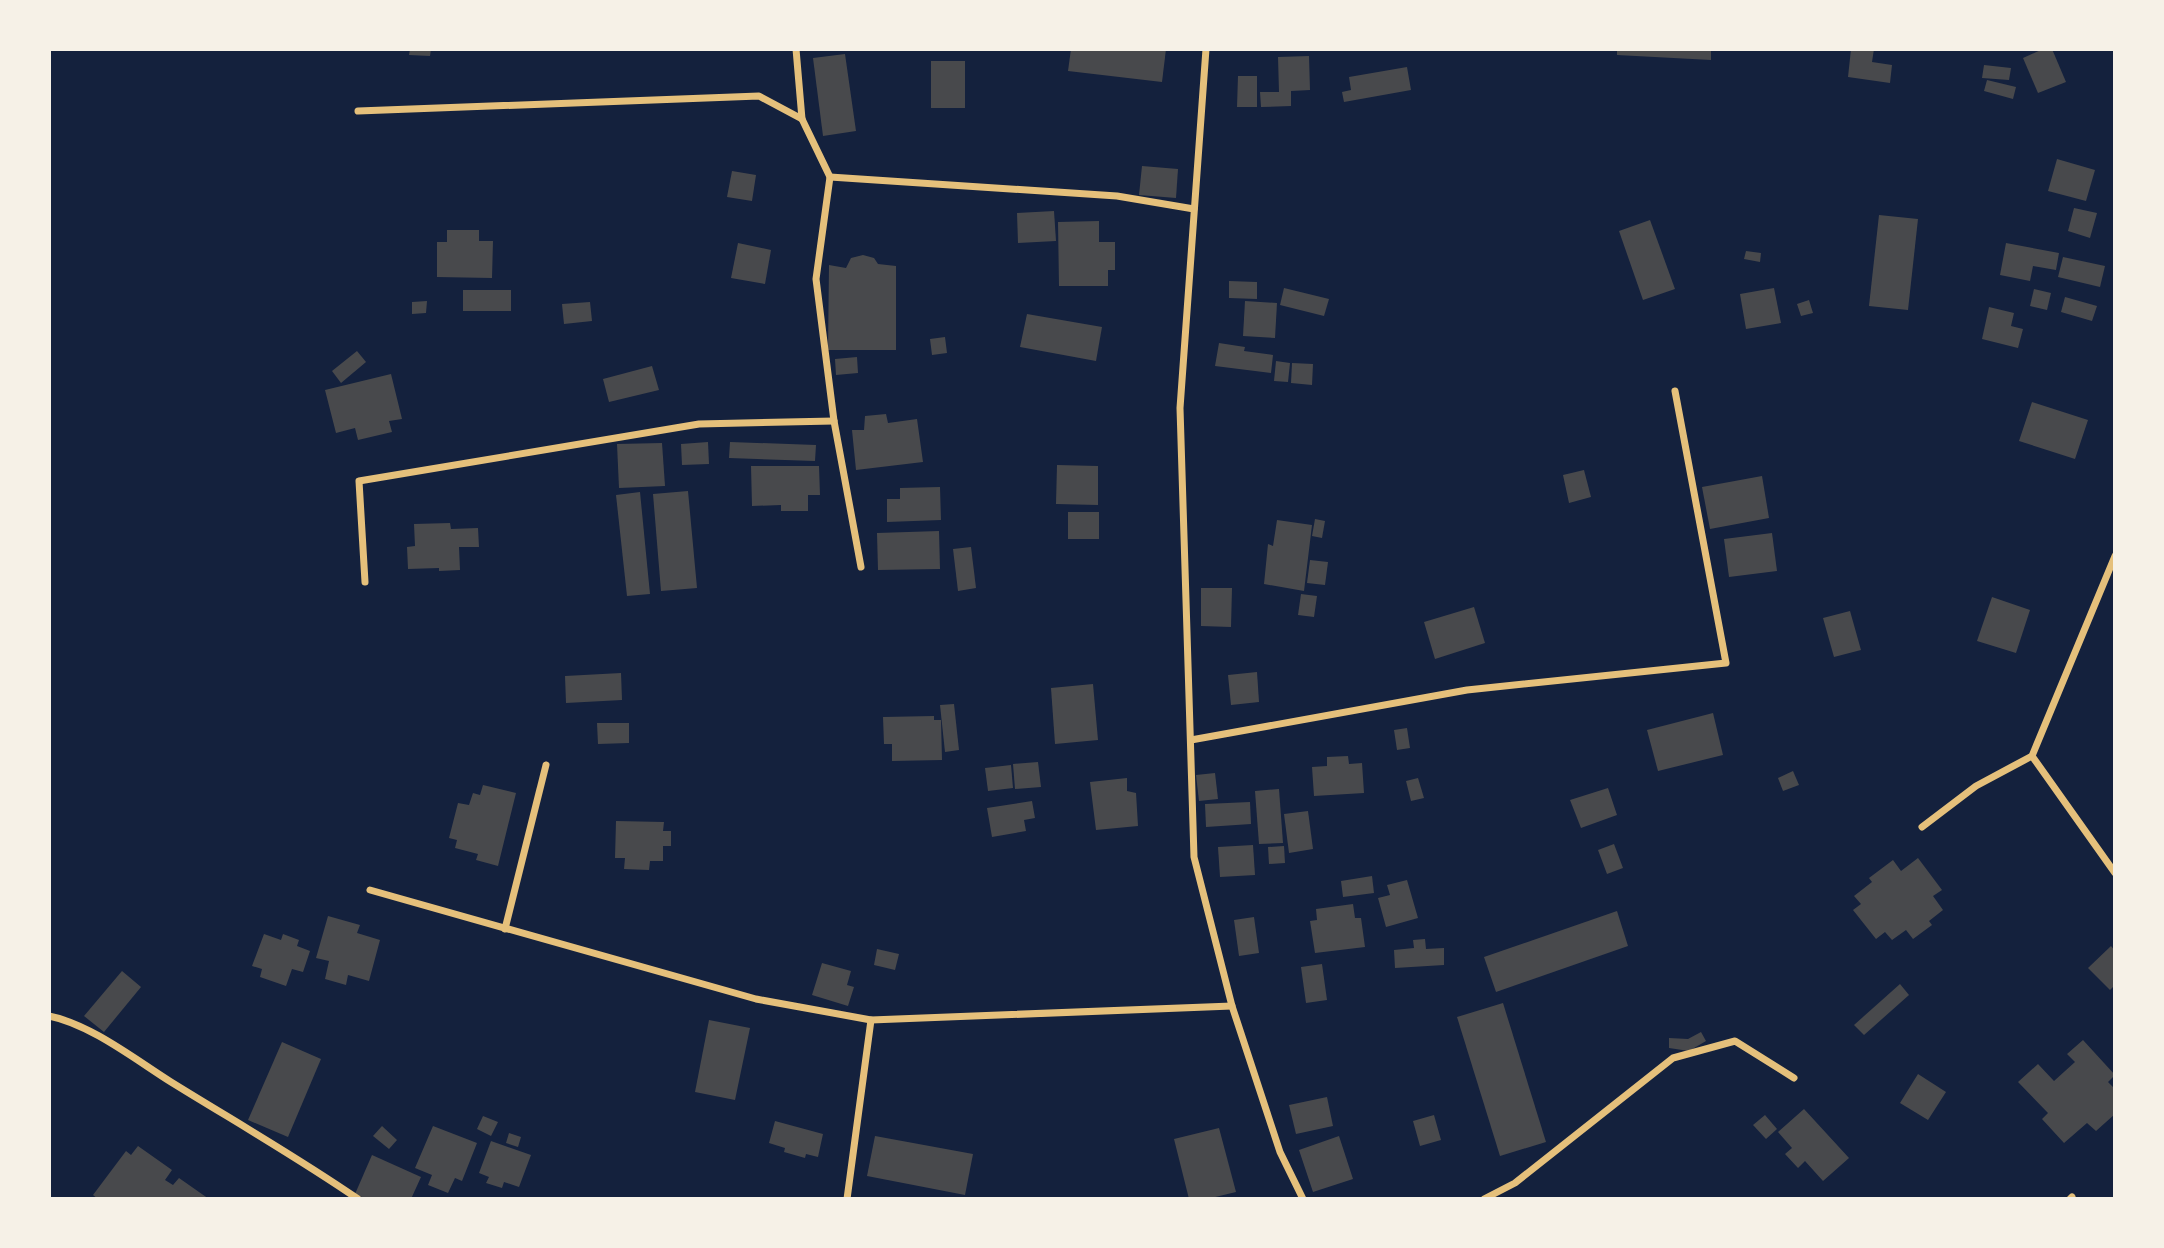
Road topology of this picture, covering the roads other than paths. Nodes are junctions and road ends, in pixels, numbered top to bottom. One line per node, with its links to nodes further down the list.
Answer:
1 (796, 49): 4 (street)
2 (1206, 49): 6 (street)
3 (358, 111): 4 (street)
4 (802, 118): 5 (street)
5 (830, 177): 6 (street); 8 (street)
6 (1194, 209): 12 (street)
7 (1675, 391): 12 (street)
8 (834, 421): 10 (street); 11 (street)
9 (2115, 556): 13 (street)
10 (861, 567)
11 (365, 582)
12 (1191, 740): 19 (street)
13 (2032, 756): 15 (street); 16 (street)
14 (546, 765): 18 (street)
15 (1922, 827)
16 (2115, 873)
17 (370, 890): 18 (street)
18 (505, 929): 21 (street)
19 (1232, 1006): 21 (street); 25 (street)
20 (49, 1016): 23 (street)
21 (871, 1020): 24 (street)
22 (1794, 1078): 26 (street)
23 (358, 1199)
24 (847, 1199)
25 (1303, 1199)
26 (1484, 1199)

